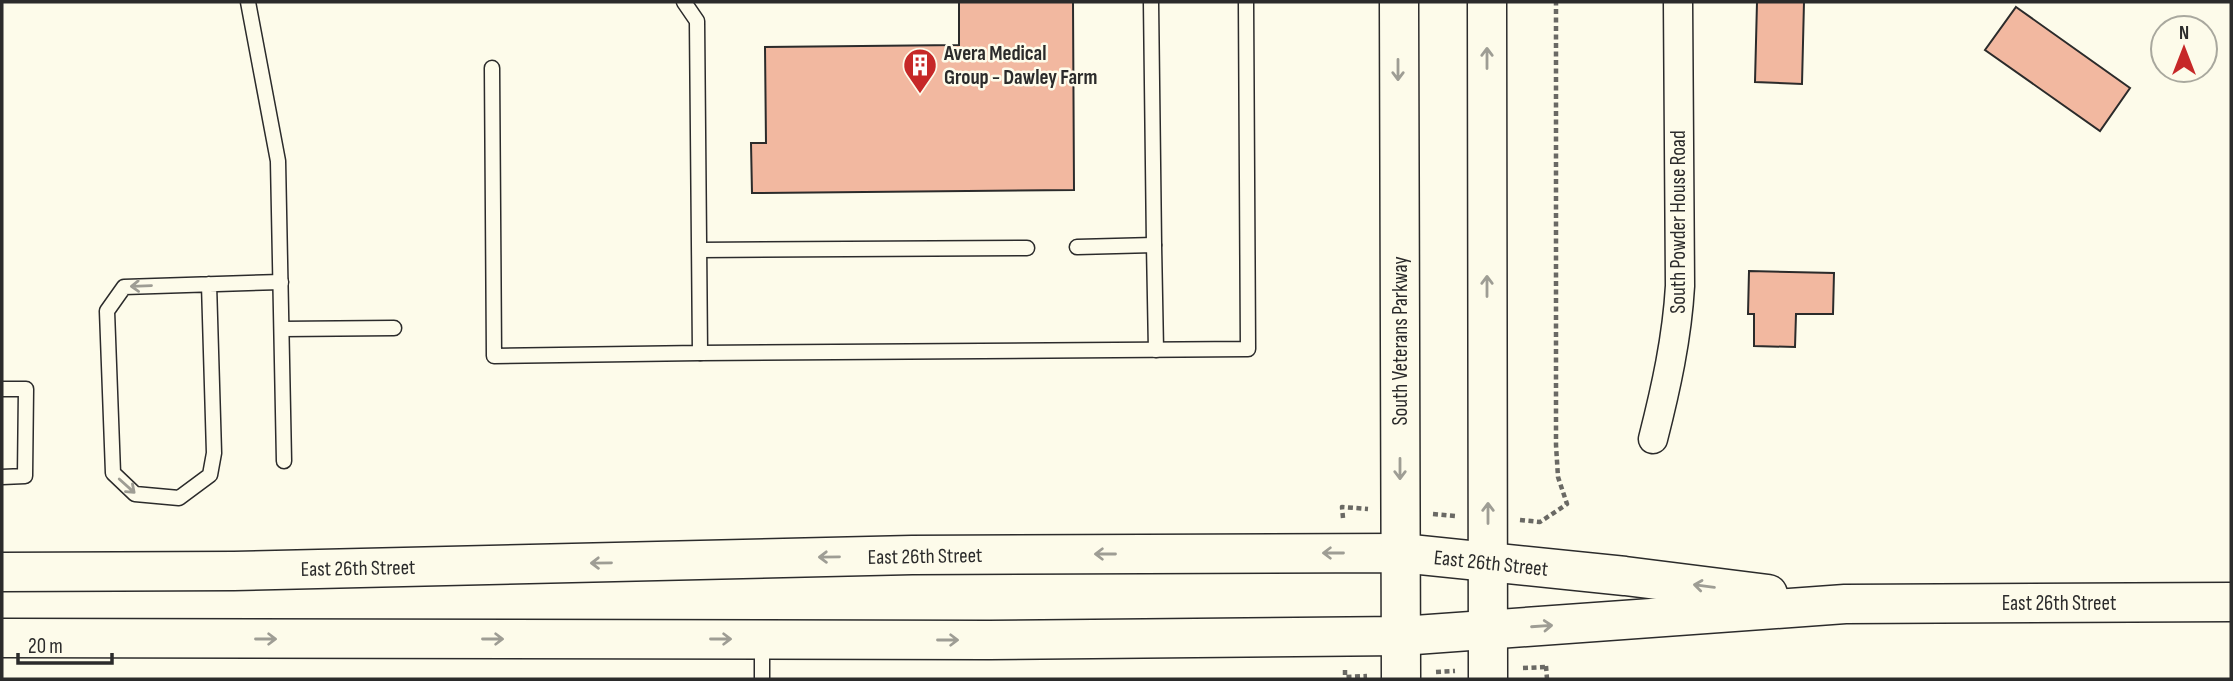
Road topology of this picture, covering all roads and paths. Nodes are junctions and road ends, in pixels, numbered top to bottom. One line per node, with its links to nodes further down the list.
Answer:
1 (248, 2): 14 (lane)
2 (684, 2): 13 (lane)
3 (1152, 2): 10 (lane)
4 (1246, 2): 18 (lane)
5 (1399, 2): 24 (main road, South Veterans Parkway, one-way to 24)
6 (1487, 2): 25 (main road, one-way to 6)
7 (1556, 2): 25 (path)
8 (1678, 2): 21 (street, South Powder House Road)
9 (492, 68): 19 (lane)
10 (1154, 245): 11 (lane); 18 (lane)
11 (1077, 247)
12 (1027, 248): 13 (lane)
13 (700, 250): 19 (lane)
14 (281, 282): 15 (lane); 17 (lane)
15 (209, 284): 15 (lane, one-way to 15)
16 (394, 328): 17 (lane)
17 (282, 329): 22 (lane)
18 (1156, 350): 19 (lane)
19 (700, 353)
20 (2, 389): 23 (lane)
21 (1653, 439)
22 (284, 461)
23 (2, 477)
24 (1401, 512): 25 (path); 26 (path); 27 (main road, South Veterans Parkway)
25 (1488, 518): 28 (main road)
26 (1344, 553): 27 (main road, East 26th Street); 29 (main road, East 26th Street, one-way to 29)
27 (1401, 553): 28 (main road, East 26th Street); 33 (main road, South Veterans Parkway)
28 (1488, 563): 31 (main road, East 26th Street, one-way to 28); 32 (main road)
29 (2, 572)
30 (2231, 602): 31 (main road, East 26th Street)
31 (1845, 604): 32 (main road, East 26th Street, one-way to 31)
32 (1487, 630): 33 (main road, East 26th Street); 37 (main road)
33 (1401, 636): 34 (main road, East 26th Street); 38 (main road, South Veterans Parkway)
34 (1344, 637): 36 (main road, East 26th Street, one-way to 34); 38 (path)
35 (2, 639): 36 (main road, East 26th Street, one-way to 36)
36 (762, 639): 39 (lane)
37 (1488, 674): 38 (path); 40 (path)
38 (1401, 677)
39 (762, 679)
40 (1547, 679)

